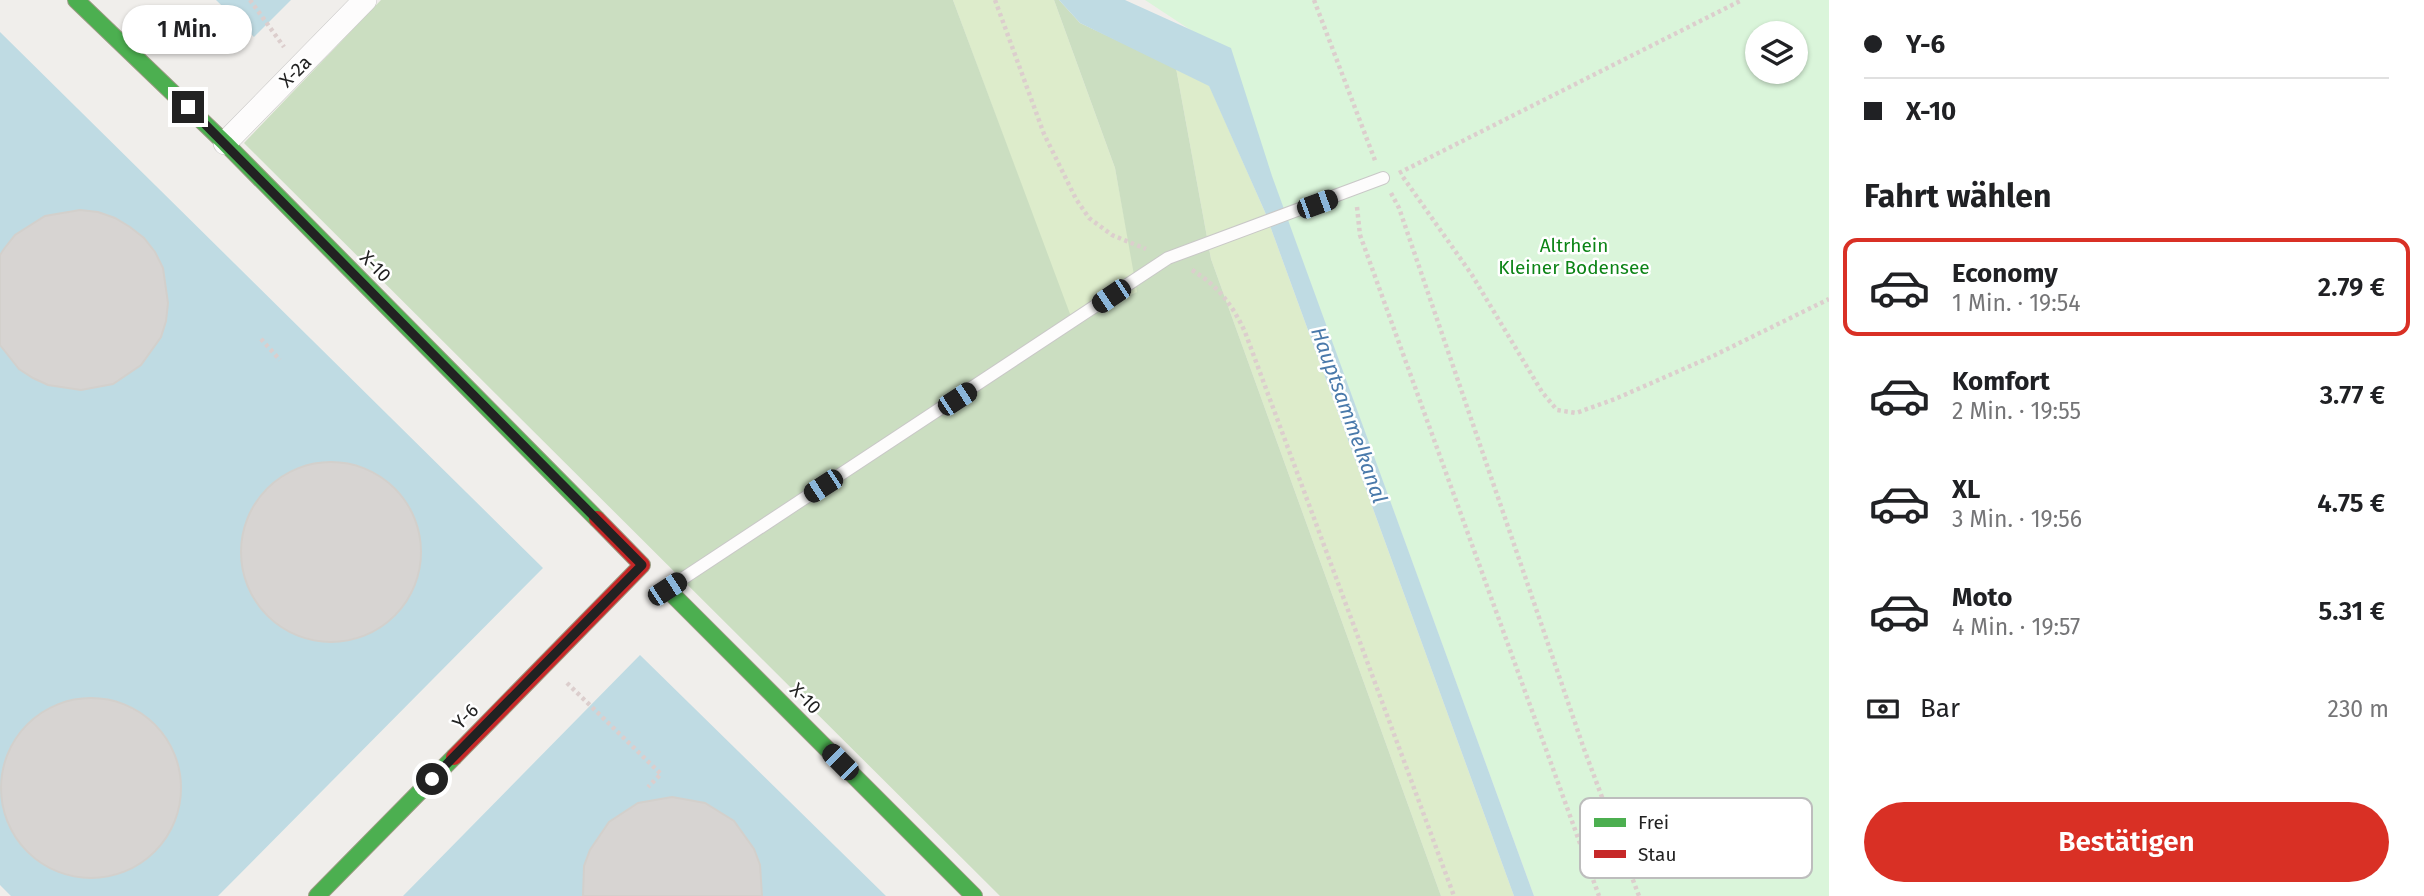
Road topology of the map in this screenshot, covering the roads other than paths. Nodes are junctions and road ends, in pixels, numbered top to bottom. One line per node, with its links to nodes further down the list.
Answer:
1 (76, 0): 3 (street, X-10)
2 (365, 0): 3 (street, X-2a)
3 (225, 143): 5 (street, X-10)
4 (1382, 178): 5 (lane)
5 (655, 577): 6 (street, Y-6); 7 (street, X-10)
6 (317, 896)
7 (974, 896)

